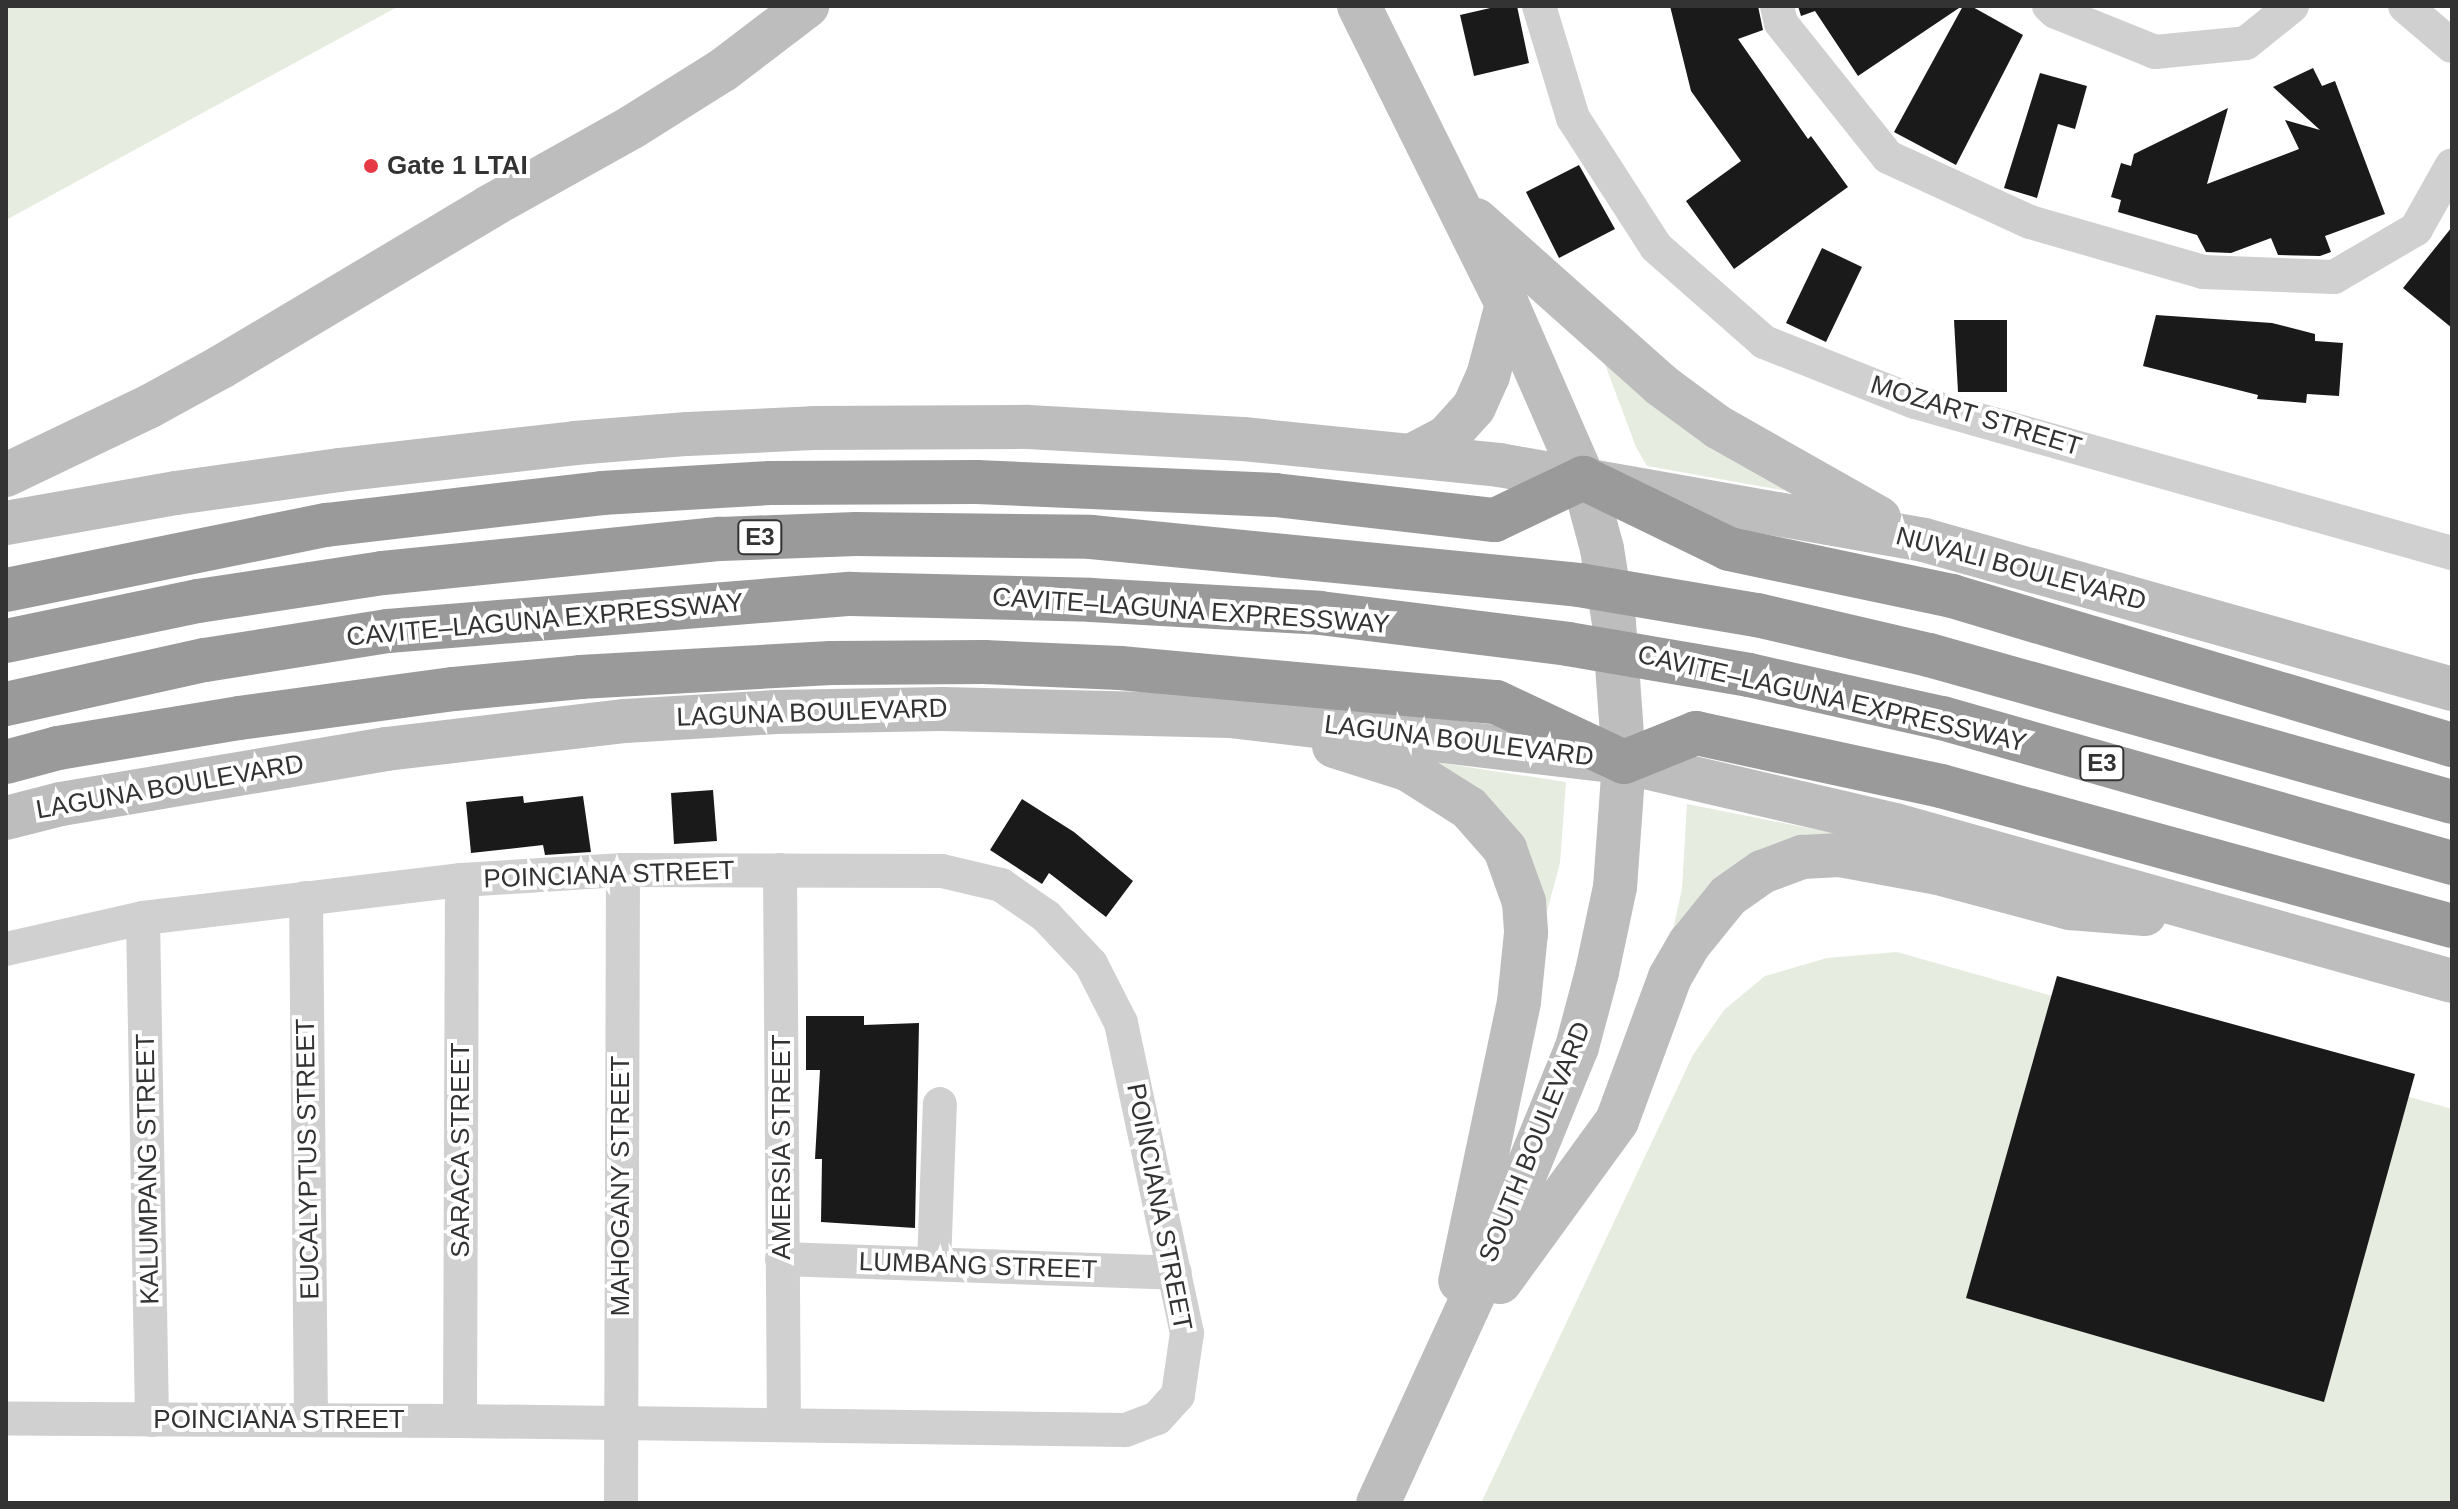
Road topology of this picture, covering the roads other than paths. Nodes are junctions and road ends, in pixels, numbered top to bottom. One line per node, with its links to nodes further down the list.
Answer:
1 (807, 6): 13 (main road)
2 (1359, 6): 10 (main road, SOUTH BOULEVARD)
3 (1539, 6): 17 (street, MOZART STREET)
4 (1777, 6): 9 (street)
5 (2049, 6): 6 (street)
6 (2292, 6)
7 (2405, 6): 8 (street)
8 (2452, 46)
9 (2452, 165)
10 (1460, 206): 11 (main road, SOUTH BOULEVARD); 16 (main road)
11 (1507, 304): 12 (main road); 14 (main road, SOUTH BOULEVARD)
12 (1415, 454): 14 (main road); 15 (main road)
13 (6, 475)
14 (1583, 478): 16 (main road, NUVALI BOULEVARD); 18 (highway); 23 (highway); 25 (main road, SOUTH BOULEVARD)
15 (6, 523)
16 (1924, 540): 20 (main road, NUVALI BOULEVARD)
17 (2452, 553)
18 (6, 590)
19 (6, 641): 26 (highway, E3)
20 (2452, 689)
21 (6, 704): 28 (highway, CAVITE–LAGUNA EXPRESSWAY / E3)
22 (1230, 716): 25 (main road, LAGUNA BOULEVARD); 27 (main road, LAGUNA BOULEVARD); 42 (main road)
23 (2452, 745)
24 (6, 762): 25 (highway)
25 (1624, 762): 34 (main road); 35 (highway); 42 (main road, SOUTH BOULEVARD)
26 (2452, 802)
27 (6, 818)
28 (2452, 863)
29 (623, 870): 30 (street, POINCIANA STREET); 31 (street, POINCIANA STREET); 47 (street, MAHOGANY STREET)
30 (780, 870): 39 (street, AMERSIA STREET); 41 (street, POINCIANA STREET)
31 (462, 880): 32 (street, POINCIANA STREET); 46 (street, SARACA STREET)
32 (306, 898): 33 (street, POINCIANA STREET); 45 (street, EUCALYPTUS STREET)
33 (143, 918): 36 (street, POINCIANA STREET); 44 (street, KALUMPANG STREET)
34 (2246, 922): 37 (main road); 42 (main road)
35 (2452, 926)
36 (6, 949)
37 (2452, 981)
38 (940, 1104): 40 (street)
39 (782, 1259): 40 (street, LUMBANG STREET); 48 (street, AMERSIA STREET)
40 (934, 1264): 41 (street, LUMBANG STREET)
41 (1175, 1273): 48 (street, POINCIANA STREET)
42 (1445, 1353): 50 (main road, SOUTH BOULEVARD)
43 (6, 1419): 44 (street, POINCIANA STREET)
44 (152, 1420): 45 (street, POINCIANA STREET)
45 (311, 1420): 46 (street, POINCIANA STREET)
46 (460, 1421): 47 (street, POINCIANA STREET)
47 (619, 1424): 48 (street, POINCIANA STREET); 49 (street, MAHOGANY STREET)
48 (784, 1424)
49 (621, 1503)
50 (1378, 1503)

